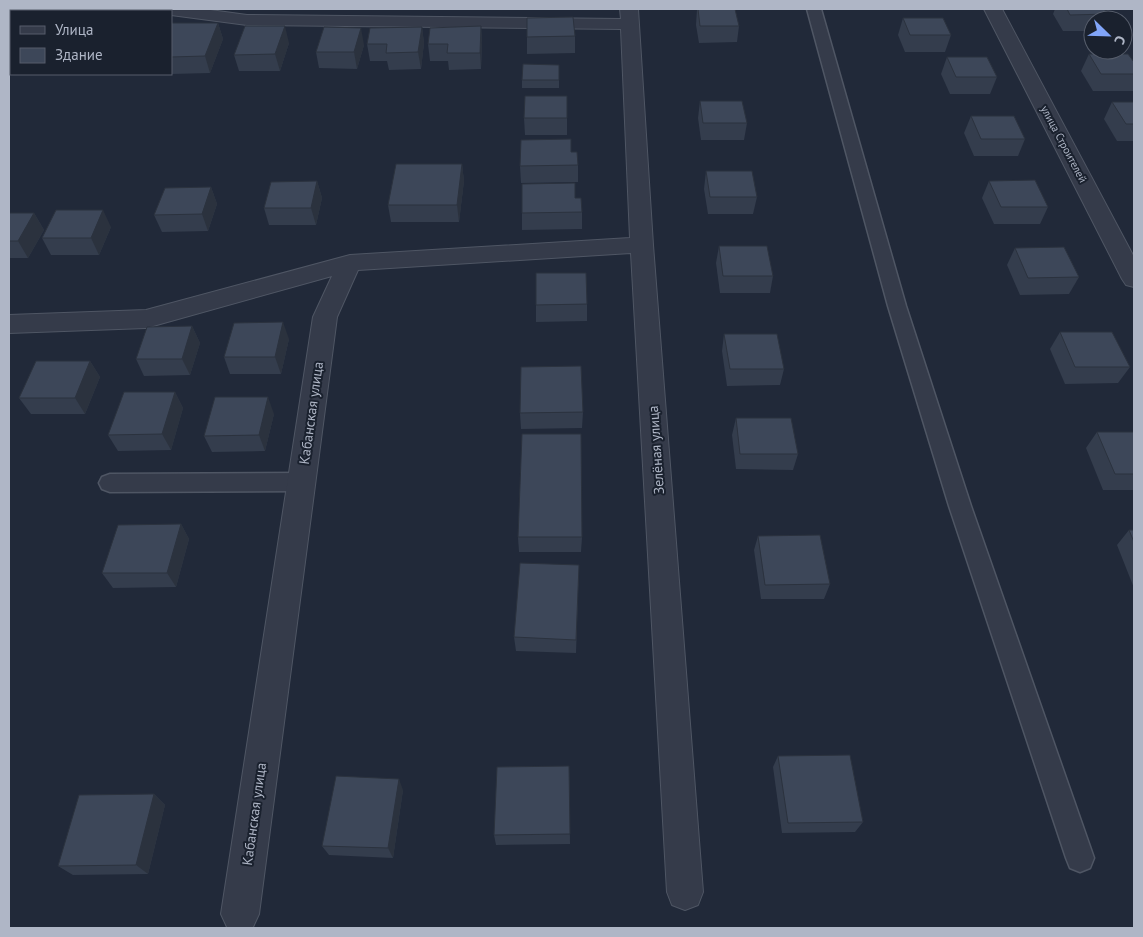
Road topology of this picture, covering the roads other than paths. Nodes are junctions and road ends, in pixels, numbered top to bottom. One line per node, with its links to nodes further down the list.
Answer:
1 (166, 9): 4 (street)
2 (814, 9): 11 (lane)
3 (993, 9): 7 (street, улица Строителей)
4 (630, 16): 5 (street, Зелёная улица)
5 (642, 245): 6 (street); 12 (street, Зелёная улица)
6 (350, 263): 8 (street); 9 (street, Кабанская улица)
7 (1134, 278)
8 (9, 324)
9 (302, 482): 10 (lane); 13 (street, Кабанская улица)
10 (110, 484)
11 (1080, 858)
12 (686, 892)
13 (240, 914)

